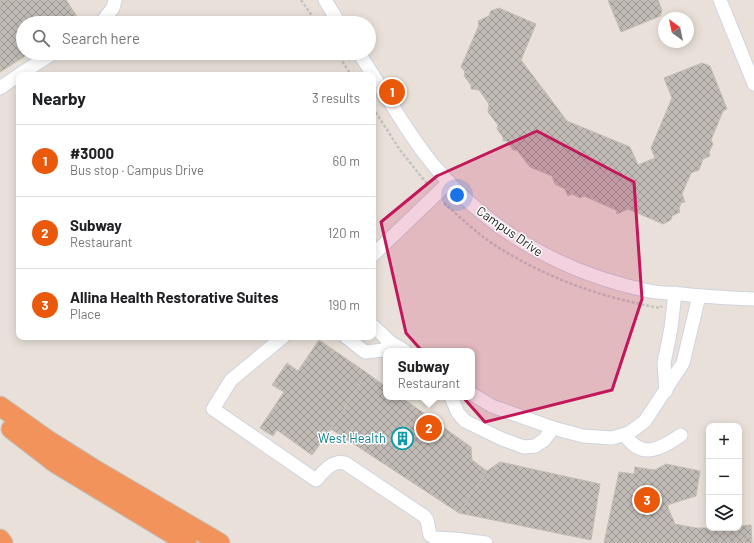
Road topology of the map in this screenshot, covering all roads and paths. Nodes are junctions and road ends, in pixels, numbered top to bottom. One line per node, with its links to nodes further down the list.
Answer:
1 (114, 0): 5 (street)
2 (302, 0): 6 (path)
3 (324, 0): 7 (street)
4 (720, 0): 16 (street)
5 (107, 16)
6 (312, 16)
7 (334, 16)
8 (42, 60): 11 (street)
9 (341, 60): 12 (path)
10 (363, 60): 13 (street, Campus Drive)
11 (24, 72)
12 (349, 72)
13 (371, 72)
14 (16, 77): 17 (street)
15 (376, 80): 18 (street, Campus Drive)
16 (754, 84)
17 (0, 88)
18 (449, 182): 19 (street); 20 (street, Campus Drive)
19 (376, 252)
20 (675, 293): 21 (street, Campus Drive); 30 (street)
21 (699, 296): 22 (street, Campus Drive); 30 (street)
22 (754, 299)
23 (376, 329): 26 (street)
24 (279, 340): 42 (street)
25 (350, 340): 29 (street)
26 (390, 342): 27 (street); 28 (street)
27 (386, 348)
28 (400, 348)
29 (383, 350)
30 (666, 391): 36 (street)
31 (475, 396): 35 (street)
32 (452, 400): 35 (street)
33 (0, 406): 41 (highway)
34 (0, 421): 40 (highway)
35 (553, 428): 36 (street)
36 (625, 435): 37 (street)
37 (681, 435)
38 (0, 539): 39 (highway)
39 (3, 543)
40 (187, 543)
41 (220, 543)
42 (486, 543)

